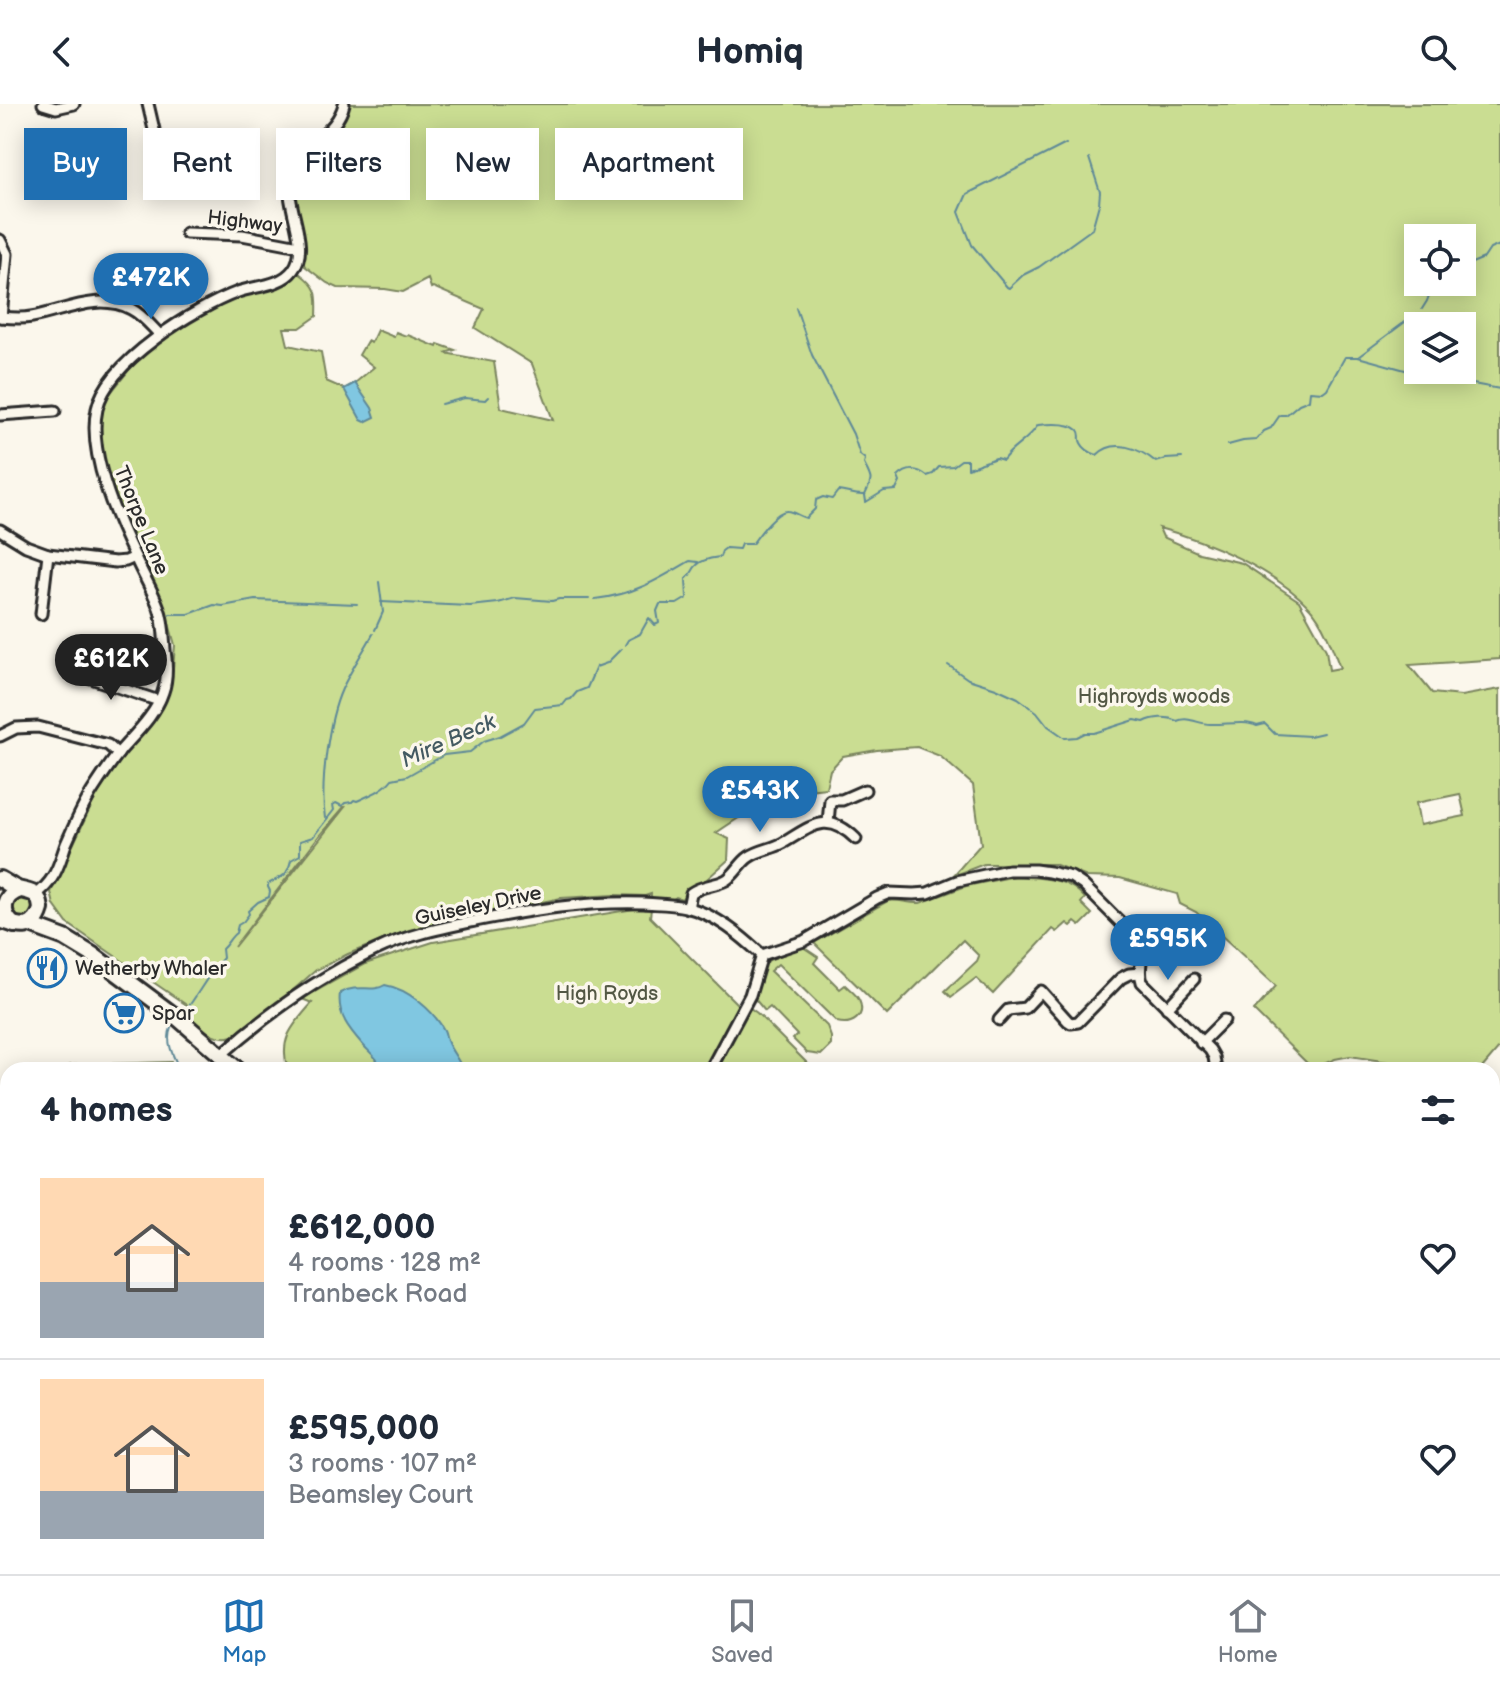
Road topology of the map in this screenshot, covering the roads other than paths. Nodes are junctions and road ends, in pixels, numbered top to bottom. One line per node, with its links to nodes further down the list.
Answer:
1 (43, 104): 2 (street)
2 (74, 104)
3 (148, 104): 5 (street)
4 (344, 104): 8 (street)
5 (154, 128)
6 (186, 233): 8 (street, Highway)
7 (0, 240): 9 (street)
8 (299, 246): 10 (street, Thorpe Lane)
9 (0, 317): 10 (street)
10 (160, 335): 15 (street, Thorpe Lane)
11 (55, 411): 12 (street)
12 (0, 415)
13 (0, 530): 14 (street)
14 (48, 554): 15 (street); 16 (street)
15 (135, 557): 18 (street, Thorpe Lane)
16 (41, 614)
17 (73, 672): 18 (street)
18 (159, 701): 20 (street, Thorpe Lane)
19 (0, 736): 20 (street)
20 (118, 754): 27 (street, Thorpe Lane)
21 (865, 790): 22 (street)
22 (828, 823): 23 (street); 28 (street)
23 (856, 839)
24 (0, 879): 25 (main road)
25 (20, 890): 26 (main road); 27 (main road)
26 (2, 900): 29 (main road)
27 (38, 902): 29 (main road); 30 (main road)
28 (688, 908): 31 (street, Guiseley Drive); 38 (street, Guiseley Drive)
29 (15, 923): 30 (main road)
30 (65, 938): 38 (main road)
31 (762, 955): 32 (street); 40 (street)
32 (1140, 973): 34 (street); 35 (street)
33 (1194, 979): 34 (street)
34 (1167, 1008): 37 (street)
35 (999, 1020)
36 (1224, 1020): 37 (street)
37 (1201, 1043): 41 (street)
38 (221, 1055): 39 (main road)
39 (229, 1062)
40 (714, 1062)
41 (1215, 1062)

